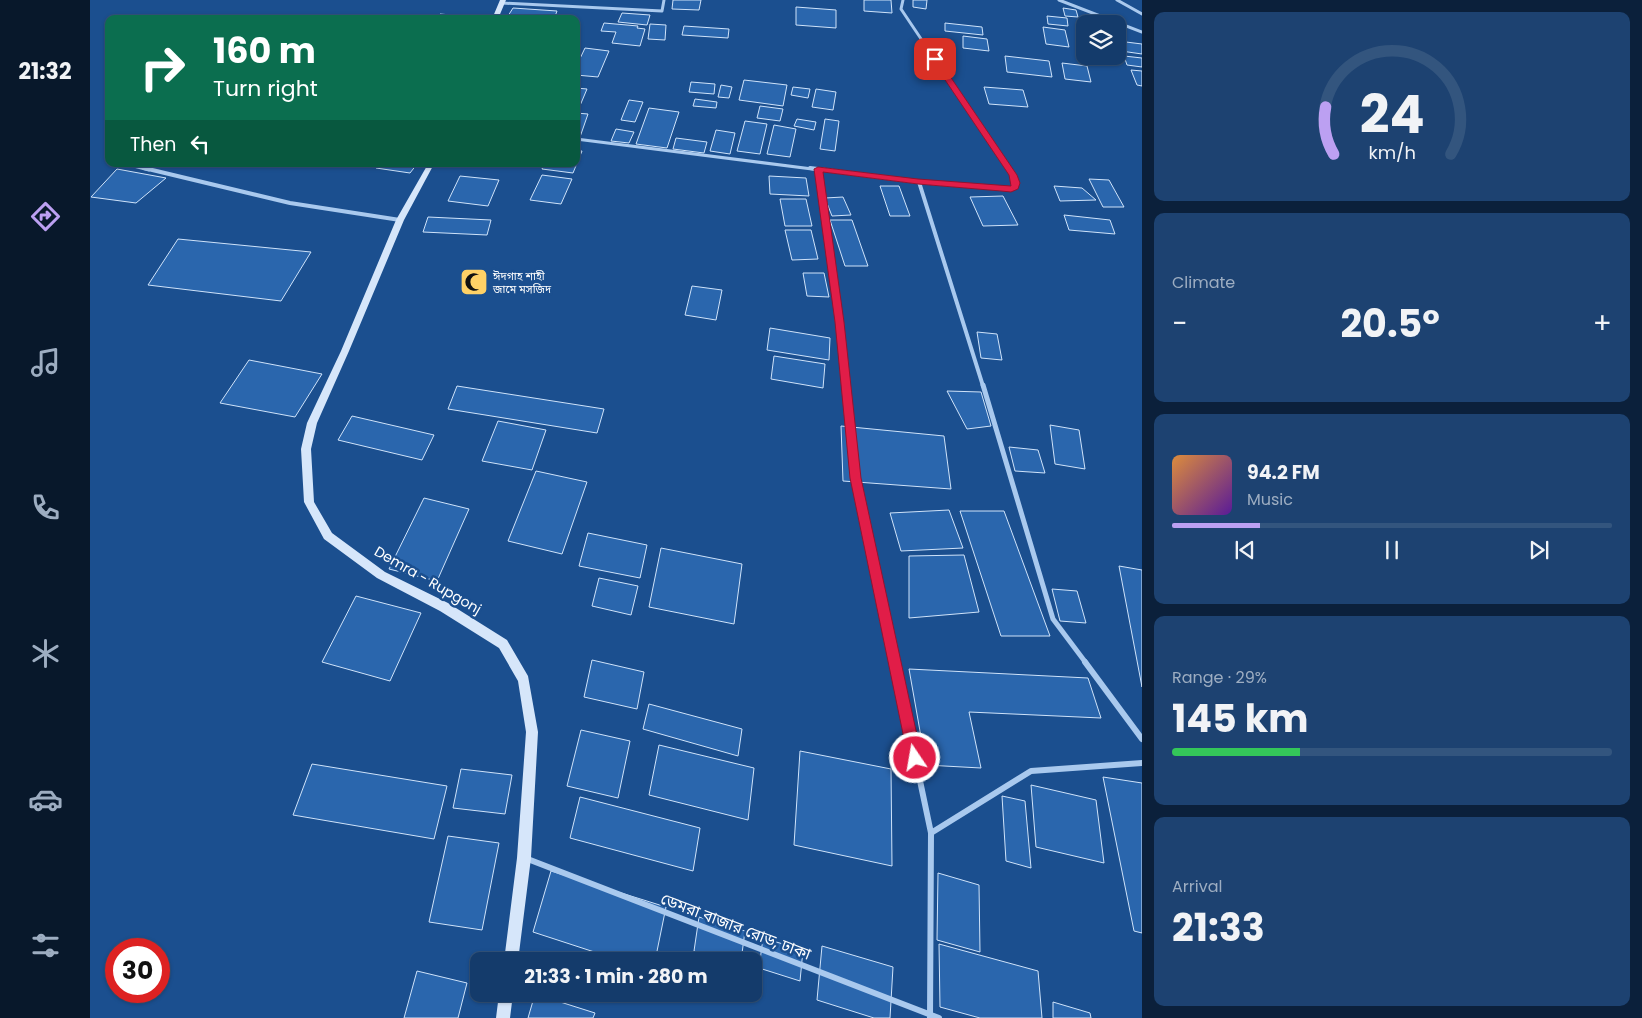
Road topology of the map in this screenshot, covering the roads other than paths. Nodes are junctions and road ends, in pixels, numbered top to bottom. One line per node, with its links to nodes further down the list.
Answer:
1 (664, 0): 5 (street)
2 (903, 0): 13 (street)
3 (1059, 0): 8 (street)
4 (1118, 0): 6 (street)
5 (502, 2): 7 (street)
6 (1142, 14)
7 (497, 15)
8 (1142, 32)
9 (580, 139): 12 (street)
10 (139, 167): 14 (street)
11 (429, 167): 14 (street, Demra - Rupgonj)
12 (818, 169): 13 (street); 17 (street)
13 (918, 182): 15 (street)
14 (400, 220): 18 (street, Demra - Rupgonj)
15 (1142, 739)
16 (1142, 763): 17 (street)
17 (931, 833): 21 (street)
18 (524, 858): 19 (street, Demra - Rupgonj); 21 (street, ডেমরা বাজার রোড, ঢাকা)
19 (512, 952)
20 (505, 1002): 22 (street)
21 (930, 1017): 23 (street, ডেমরা বাজার রোড, ঢাকা)
22 (503, 1018)
23 (939, 1018)

